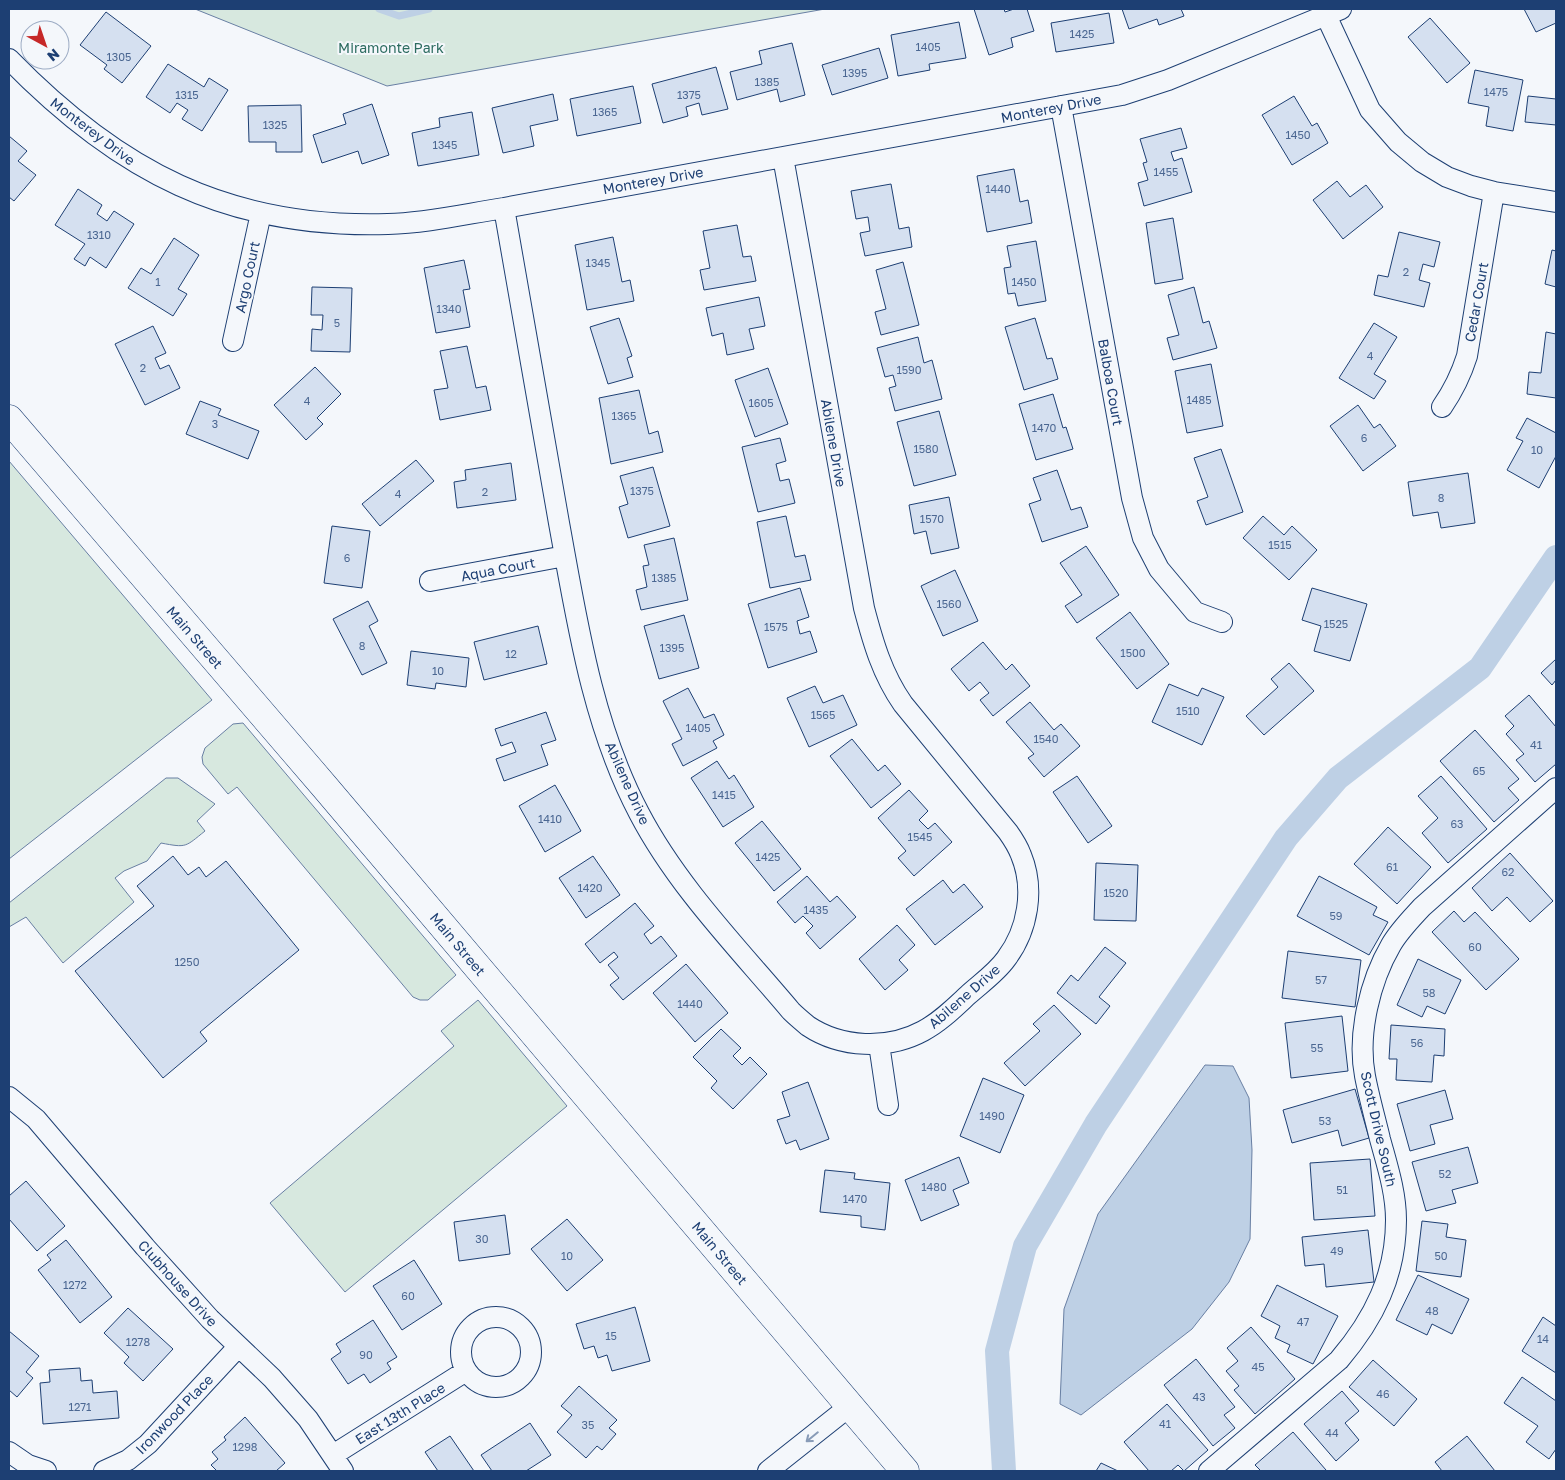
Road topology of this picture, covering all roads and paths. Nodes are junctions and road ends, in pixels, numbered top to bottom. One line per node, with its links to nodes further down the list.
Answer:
1 (1330, 11): 3 (street, Monterey Drive); 5 (street)
2 (9, 59): 8 (street, Monterey Drive)
3 (1061, 106): 4 (street, Monterey Drive); 14 (street, Balboa Court)
4 (783, 157): 7 (street, Monterey Drive); 16 (street, Abilene Drive)
5 (1494, 192): 6 (street); 10 (street, Cedar Court)
6 (1556, 202)
7 (504, 208): 8 (street, Monterey Drive); 12 (street, Abilene Drive)
8 (262, 213): 9 (street, Argo Court)
9 (234, 341)
10 (1442, 407)
11 (9, 419): 21 (main road, Main Street)
12 (566, 556): 13 (street, Aqua Court); 16 (street, Abilene Drive)
13 (430, 581)
14 (1222, 622)
15 (1556, 788): 28 (street, Scott Drive South)
16 (879, 1044): 18 (street)
17 (9, 1096): 19 (street, Clubhouse Drive)
18 (888, 1105)
19 (238, 1347): 23 (street, Clubhouse Drive); 25 (street, Ironwood Place)
20 (466, 1371): 23 (street, East 13th Place)
21 (850, 1406): 26 (street, one-way to 26); 27 (main road, Main Street)
22 (9, 1452): 24 (street)
23 (338, 1463)
24 (46, 1471)
25 (104, 1471)
26 (768, 1471)
27 (905, 1471)
28 (1209, 1471)

